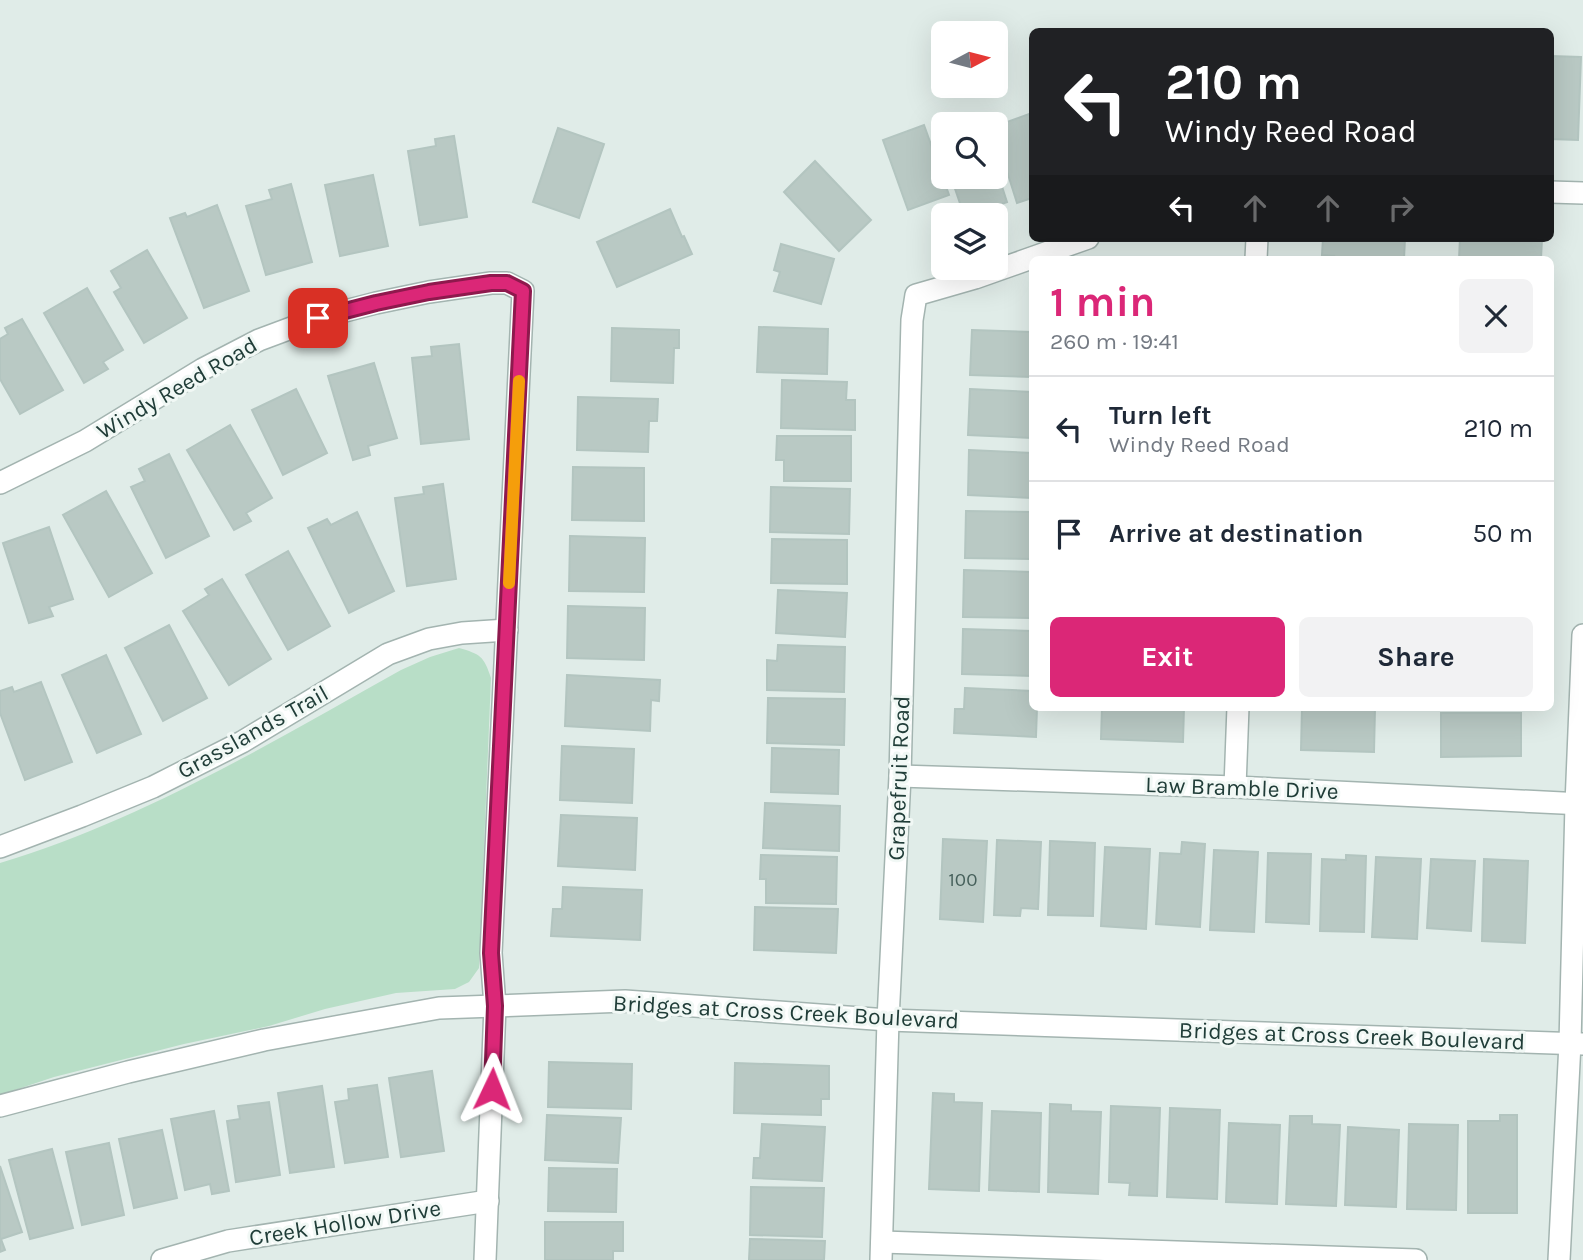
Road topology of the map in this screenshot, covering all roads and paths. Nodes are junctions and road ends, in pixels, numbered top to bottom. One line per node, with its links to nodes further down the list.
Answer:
1 (1554, 192): 2 (street)
2 (1583, 193)
3 (1077, 242): 4 (street, Grapefruit Road)
4 (1037, 256)
5 (1029, 259): 10 (street, Grapefruit Road)
6 (0, 484): 7 (street, Windy Reed Road)
7 (507, 630): 13 (street, Grasslands Trail); 14 (street)
8 (1583, 635): 12 (street)
9 (1238, 711): 11 (street)
10 (900, 776): 11 (street, Law Bramble Drive); 15 (street, Grapefruit Road)
11 (1235, 787): 12 (street, Law Bramble Drive)
12 (1579, 804): 16 (street)
13 (0, 847)
14 (495, 1006): 15 (street, Bridges at Cross Creek Boulevard); 17 (street, Bridges at Cross Creek Boulevard); 18 (street)
15 (888, 1020): 16 (street, Bridges at Cross Creek Boulevard); 19 (street, Grapefruit Road)
16 (1576, 1044): 24 (street)
17 (0, 1106)
18 (488, 1201): 21 (street, Creek Hollow Drive); 22 (street)
19 (882, 1251): 20 (street)
20 (1218, 1257): 23 (street)
21 (162, 1260)
22 (485, 1260)
23 (1416, 1260)
24 (1559, 1260)

